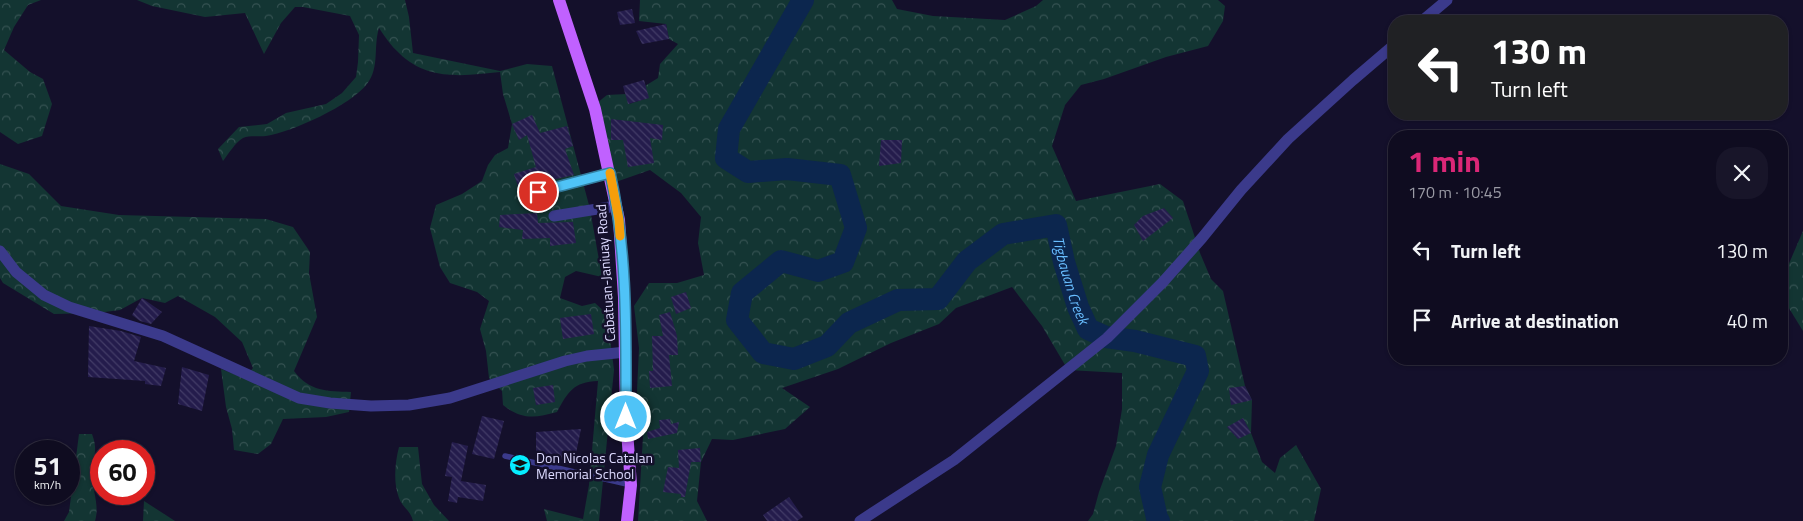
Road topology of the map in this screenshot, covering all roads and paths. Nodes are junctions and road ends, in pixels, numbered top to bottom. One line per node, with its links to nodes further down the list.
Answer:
1 (559, 0): 5 (main road, Cabatuan-Janiuay Road)
2 (1447, 0): 3 (street)
3 (1429, 15)
4 (1388, 50): 14 (street)
5 (610, 173): 6 (street); 7 (main road, Cabatuan-Janiuay Road)
6 (538, 192)
7 (616, 206): 8 (street); 10 (main road, Cabatuan-Janiuay Road)
8 (554, 216)
9 (0, 251): 10 (street)
10 (626, 352): 12 (main road, Cabatuan-Janiuay Road)
11 (505, 456): 12 (lane)
12 (632, 485): 13 (main road, Cabatuan-Janiuay Road)
13 (627, 521)
14 (860, 521)

